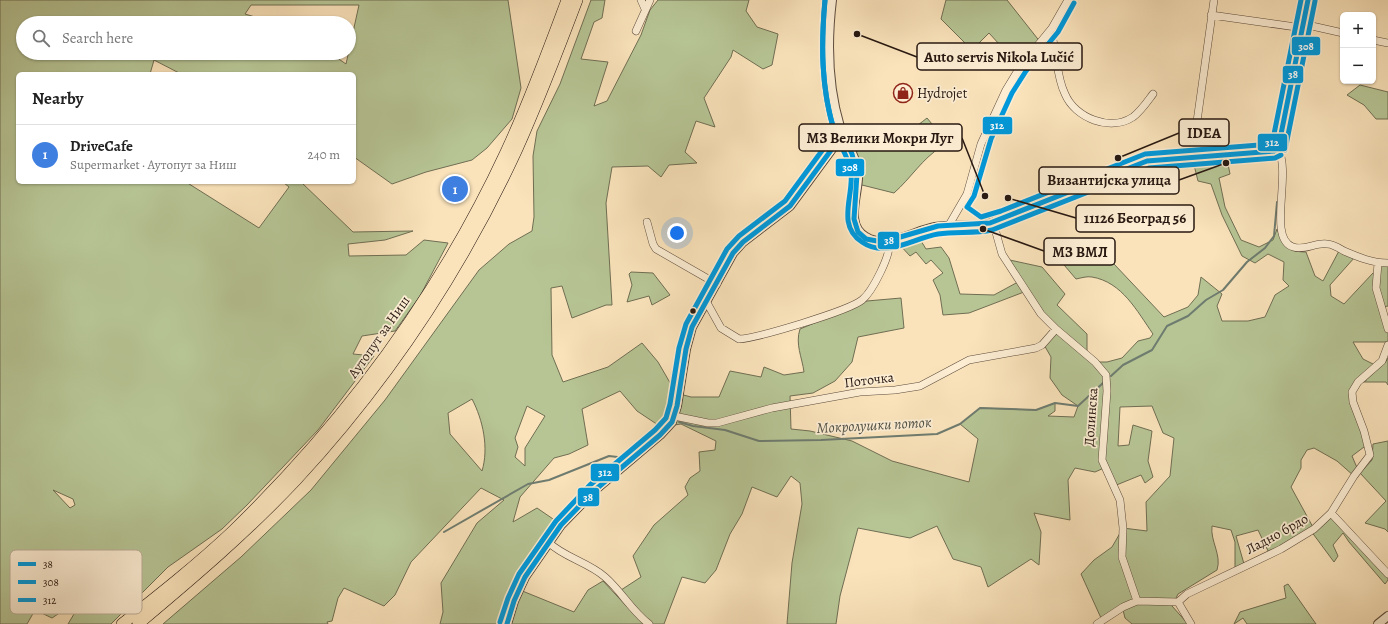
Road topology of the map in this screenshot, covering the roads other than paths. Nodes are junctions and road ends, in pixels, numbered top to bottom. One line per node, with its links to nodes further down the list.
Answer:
1 (568, 0): 38 (highway, Аутопут за Ниш)
2 (577, 0): 42 (highway, Аутопут за Ниш)
3 (641, 0): 9 (street)
4 (650, 0): 9 (street)
5 (832, 0): 18 (street)
6 (1068, 0): 14 (street)
7 (1214, 0): 10 (street)
8 (1308, 0): 11 (street)
9 (645, 9): 12 (street)
10 (1211, 15): 11 (street); 20 (street)
11 (1303, 26): 13 (street); 19 (street)
12 (636, 31)
13 (1340, 32)
14 (1047, 35): 17 (street); 23 (street)
15 (1376, 41): 16 (street)
16 (1388, 44)
17 (1153, 94)
18 (843, 134): 24 (street); 27 (street)
19 (1278, 149): 20 (street); 25 (street)
20 (1192, 157): 22 (street)
21 (647, 222): 27 (street)
22 (993, 222): 23 (street); 30 (street, Долинска)
23 (949, 225): 24 (street)
24 (889, 241): 28 (street)
25 (1378, 263): 26 (street); 29 (street)
26 (1388, 263)
27 (716, 284): 28 (street)
28 (706, 301): 32 (street)
29 (1388, 329)
30 (1056, 330): 32 (street, Поточка); 36 (street, Долинска)
31 (1388, 345): 33 (street, Ладно брдо)
32 (674, 416): 34 (street)
33 (1331, 513): 35 (street); 37 (street, Ладно брдо)
34 (548, 542): 43 (street); 44 (street)
35 (1388, 574)
36 (1138, 601): 37 (street); 45 (street)
37 (1178, 602): 46 (street)
38 (142, 608)
39 (134, 614): 41 (highway, Аутопут за Ниш)
40 (1388, 616): 47 (street)
41 (122, 624)
42 (138, 624)
43 (507, 624)
44 (649, 624)
45 (1097, 624)
46 (1191, 624)
47 (1378, 624)

